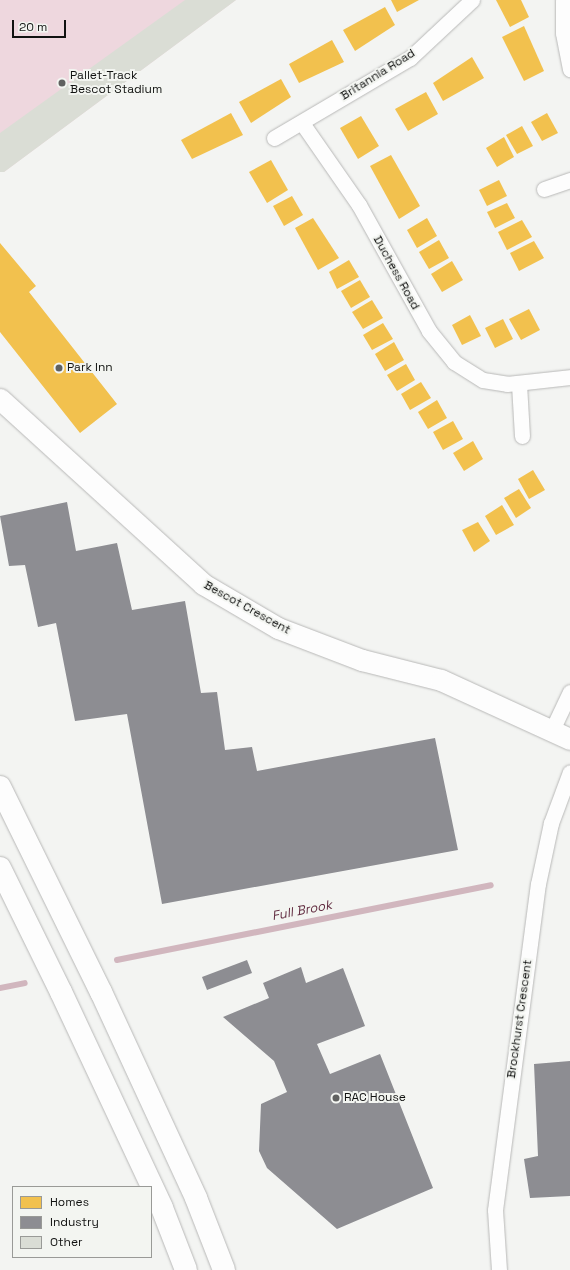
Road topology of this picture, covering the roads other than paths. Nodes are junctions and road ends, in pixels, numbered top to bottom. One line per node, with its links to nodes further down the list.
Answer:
1 (472, 0): 4 (street, Britannia Road)
2 (563, 0): 3 (street)
3 (570, 68)
4 (302, 123): 5 (street, Britannia Road); 9 (street, Duchess Road)
5 (274, 138)
6 (570, 180): 7 (street)
7 (544, 189)
8 (570, 377): 9 (street, Duchess Road)
9 (519, 384): 11 (street)
10 (0, 400): 13 (street, Bescot Crescent)
11 (522, 436)
12 (570, 692): 13 (street, Bescot Crescent)
13 (561, 735)
14 (570, 772): 21 (street, Brockhurst Crescent)
15 (0, 787): 20 (highway)
16 (0, 868): 17 (highway)
17 (152, 1186)
18 (152, 1187): 19 (highway)
19 (186, 1270)
20 (224, 1270)
21 (499, 1270)

